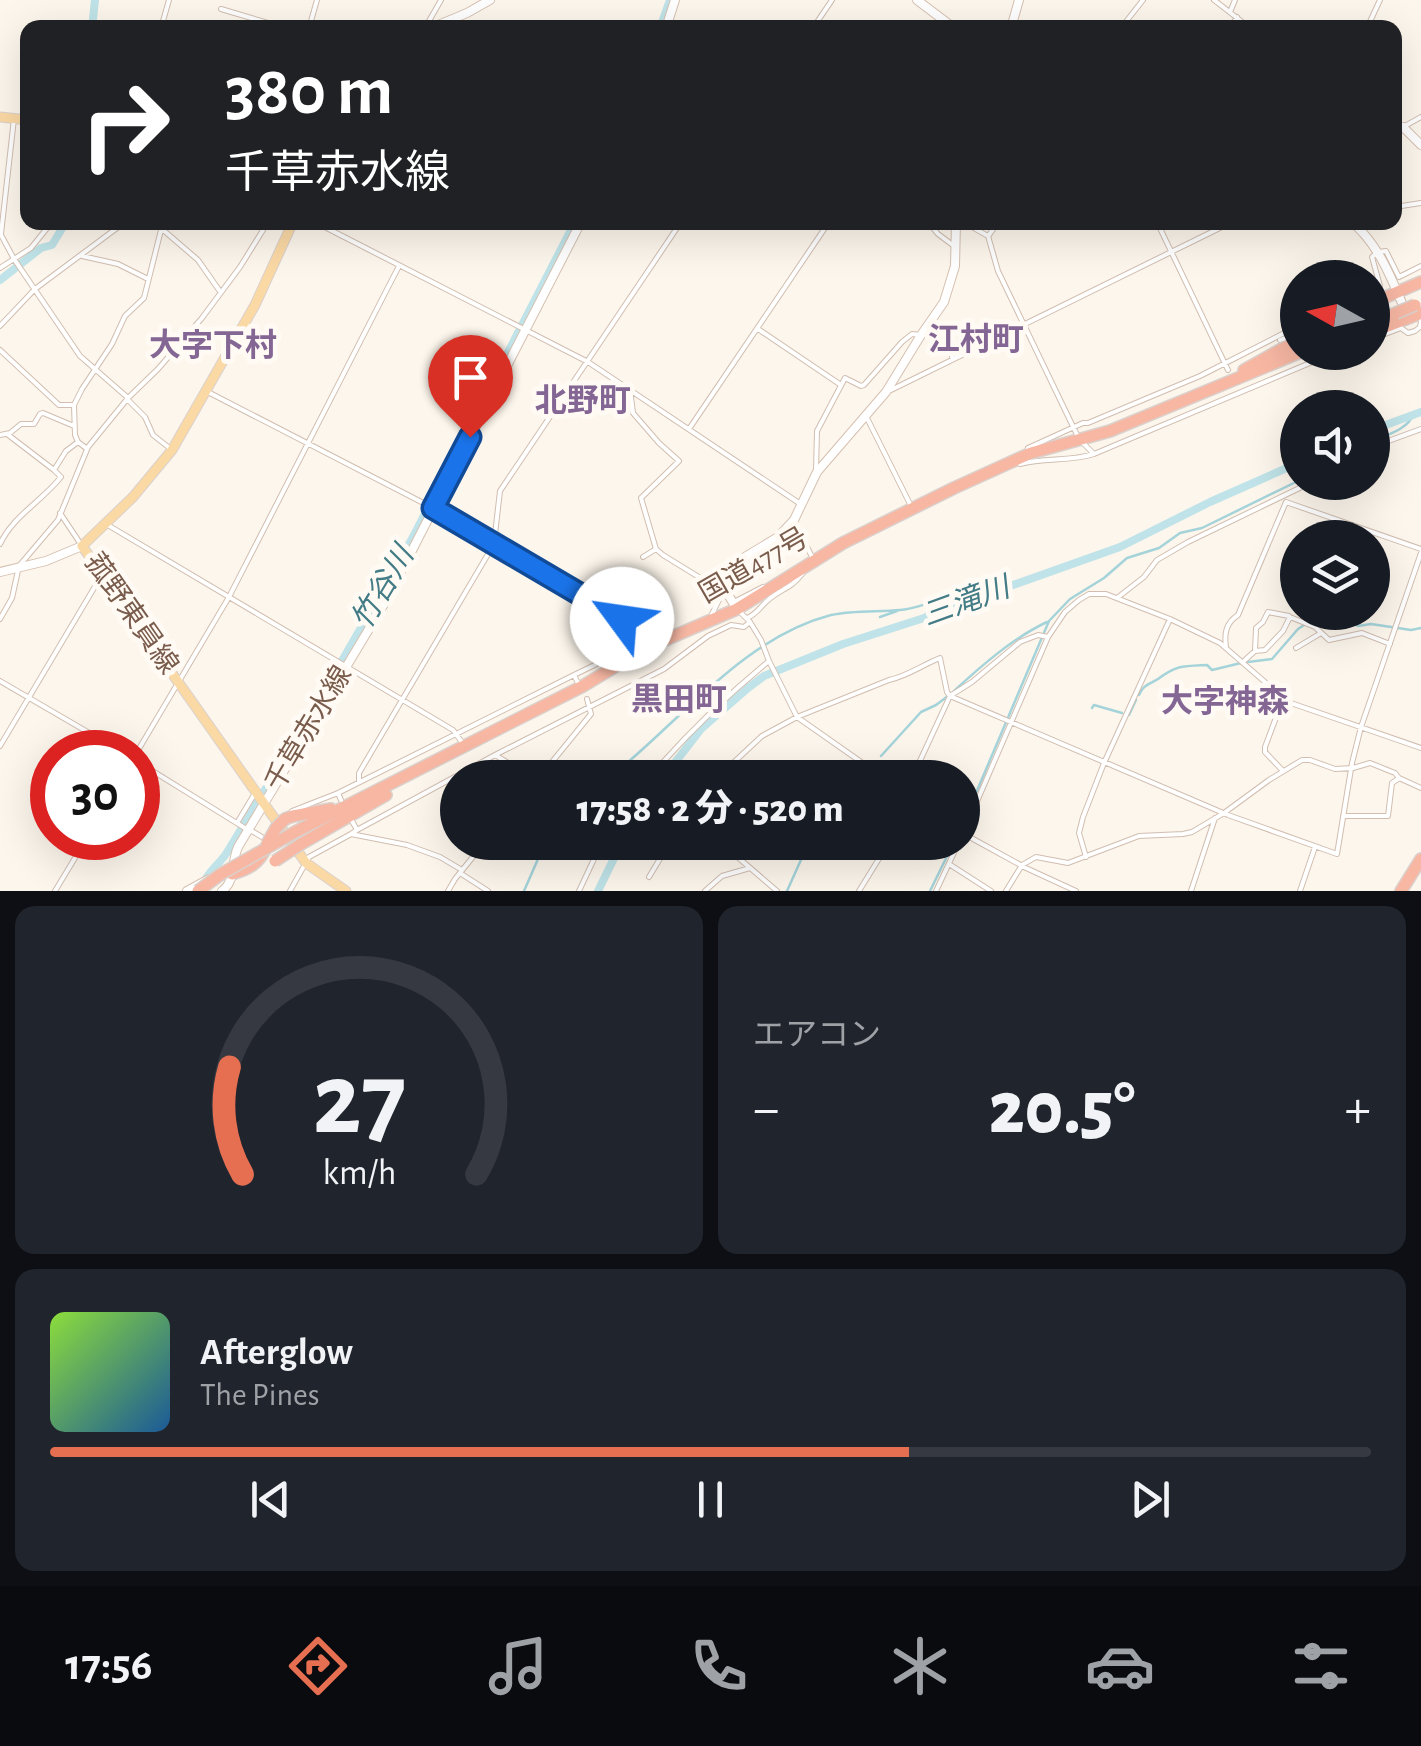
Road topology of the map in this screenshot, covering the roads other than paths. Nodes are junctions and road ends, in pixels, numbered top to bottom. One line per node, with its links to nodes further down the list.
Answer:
1 (490, 0): 11 (main road)
2 (917, 0): 12 (main road)
3 (1214, 0): 8 (street)
4 (1236, 0): 8 (street)
5 (1371, 0): 6 (street)
6 (1379, 2)
7 (221, 9): 10 (street)
8 (1230, 12): 9 (street)
9 (1237, 17): 13 (street); 14 (street)
10 (258, 20)
11 (448, 20)
12 (943, 20)
13 (1235, 20)
14 (1241, 20)
15 (0, 117): 16 (main road)
16 (14, 118): 17 (main road); 37 (street)
17 (20, 119)
18 (1402, 128): 19 (main road)
19 (1421, 145)
20 (46, 230): 43 (street)
21 (114, 230): 42 (street)
22 (161, 230): 48 (street)
23 (166, 230): 51 (street)
24 (263, 230): 51 (street)
25 (289, 230): 76 (main road, 菰野東員線)
26 (330, 230): 45 (street)
27 (577, 230): 60 (main road, 千草赤水線)
28 (676, 230): 69 (street)
29 (823, 230): 59 (street)
30 (935, 230): 39 (street)
31 (959, 230): 39 (main road)
32 (976, 230): 38 (street)
33 (992, 230): 38 (street)
34 (1160, 230): 40 (street)
35 (1216, 230): 40 (street)
36 (1361, 230): 41 (main road)
37 (0, 233): 43 (street)
38 (988, 236): 57 (street)
39 (956, 246): 56 (main road)
40 (1171, 252): 57 (street); 71 (street)
41 (1378, 252): 44 (street); 46 (street); 52 (main road)
42 (79, 255): 48 (street); 50 (street)
43 (16, 260): 47 (street); 50 (street)
44 (1373, 260)
45 (399, 266): 60 (street); 92 (street)
46 (1421, 266)
47 (0, 268)
48 (148, 279): 72 (street)
49 (1421, 282): 52 (highway)
50 (35, 289): 58 (street); 72 (street)
51 (221, 292): 79 (street)
52 (1397, 292): 53 (highway); 55 (main road)
53 (1390, 295)
54 (1419, 307): 55 (highway, bridge)
55 (1409, 318): 62 (street); 62 (street)
56 (932, 321): 63 (main road); 67 (street)
57 (1024, 324): 67 (street); 88 (street)
58 (0, 326)
59 (757, 329): 74 (street); 87 (street)
60 (524, 330): 69 (street); 101 (main road, 千草赤水線)
61 (1390, 331): 62 (street)
62 (1414, 331)
63 (921, 335): 74 (street); 77 (main road)
64 (1280, 338): 71 (street)
65 (1280, 344): 82 (highway)
66 (0, 350): 80 (street)
67 (953, 359): 77 (street)
68 (1280, 361): 78 (highway, 国道477号)
69 (588, 362): 75 (street); 106 (street)
70 (1280, 365): 78 (highway)
71 (1227, 367): 88 (street)
72 (94, 370): 79 (street); 81 (street)
73 (1287, 370): 95 (street)
74 (841, 385): 97 (street)
75 (630, 389): 87 (street); 108 (street)
76 (206, 391): 92 (street); 94 (main road, 菰野東員線)
77 (886, 392): 83 (main road)
78 (1198, 396): 82 (highway, 国道477号)
79 (127, 398): 93 (street); 94 (street)
80 (60, 405): 81 (street); 84 (street)
81 (74, 405): 85 (street)
82 (1169, 408): 88 (highway, 国道477号)
83 (866, 416): 97 (main road); 100 (street)
84 (55, 419): 85 (street); 89 (street)
85 (74, 426): 91 (street)
86 (1421, 428): 90 (street)
87 (689, 430): 99 (street)
88 (1076, 433): 95 (street); 100 (highway, 国道477号)
89 (3, 435): 96 (street)
90 (1390, 440)
91 (78, 442): 93 (street); 96 (street)
92 (308, 444): 101 (street); 116 (street)
93 (87, 448): 102 (street)
94 (172, 450): 104 (main road, 菰野東員線)
95 (1094, 454): 122 (street)
96 (54, 470): 105 (street)
97 (818, 472): 99 (main road)
98 (1280, 497): 117 (street)
99 (801, 505): 103 (main road)
100 (911, 506): 110 (street); 118 (highway, 国道477号)
101 (433, 508): 106 (street); 134 (main road, 千草赤水線)
102 (60, 513): 107 (street); 112 (street)
103 (794, 520): 110 (street); 115 (main road)
104 (106, 524): 107 (main road, 菰野東員線); 116 (street)
105 (0, 544)
106 (494, 544): 127 (street); 143 (street)
107 (82, 546): 112 (main road); 114 (main road, 菰野東員線)
108 (656, 549): 111 (street); 115 (street)
109 (1421, 551): 128 (street); 130 (street)
110 (812, 556): 118 (street)
111 (643, 557)
112 (18, 568): 113 (main road); 120 (street)
113 (0, 572)
114 (102, 574): 137 (main road, 菰野東員線); 140 (street)
115 (720, 583): 118 (main road); 127 (street)
116 (229, 597): 134 (street); 137 (street)
117 (1117, 598): 121 (street); 126 (street)
118 (734, 606): 122 (street); 155 (highway, 国道477号)
119 (1280, 614): 131 (street)
120 (0, 619)
121 (1170, 619): 130 (street); 163 (street)
122 (748, 620): 133 (street); 144 (street)
123 (1283, 630): 131 (street)
124 (1318, 630): 125 (street)
125 (1321, 633): 128 (street); 129 (street)
126 (1045, 636): 139 (street); 146 (street)
127 (653, 638): 135 (street)
128 (1390, 644): 147 (street)
129 (1298, 645)
130 (1226, 647): 132 (street)
131 (1256, 651): 132 (street)
132 (1243, 661): 142 (street)
133 (769, 662): 145 (street); 159 (street)
134 (346, 667): 143 (street); 173 (main road, 千草赤水線)
135 (574, 675): 138 (street); 150 (street)
136 (0, 680): 140 (street)
137 (178, 682): 149 (street); 173 (main road, 菰野東員線)
138 (578, 682)
139 (949, 695): 145 (street); 146 (street); 162 (street)
140 (28, 697): 148 (street); 152 (street)
141 (587, 699): 144 (street)
142 (1283, 699): 147 (street); 165 (street)
143 (402, 700): 150 (street); 168 (street)
144 (590, 706): 154 (street); 158 (street)
145 (797, 717): 160 (street); 161 (street)
146 (1009, 722): 163 (street); 172 (street)
147 (1361, 727): 153 (street); 164 (street)
148 (84, 730)
149 (150, 730)
150 (458, 734): 151 (street); 168 (street)
151 (461, 740)
152 (0, 746)
153 (1421, 748)
154 (495, 754): 156 (street); 157 (street)
155 (440, 760): 178 (highway); 183 (highway, 国道477号)
156 (484, 760)
157 (505, 760)
158 (551, 760)
159 (665, 760)
160 (735, 760)
161 (858, 760)
162 (920, 760)
163 (1104, 763): 175 (street); 186 (street)
164 (1352, 768): 165 (street); 167 (street); 176 (street)
165 (1284, 771): 175 (street)
166 (160, 775): 180 (street)
167 (1399, 778): 170 (street); 176 (street)
168 (359, 782): 171 (street)
169 (440, 785): 181 (street)
170 (1421, 788)
171 (338, 793): 174 (street); 178 (street)
172 (980, 793)
173 (260, 798): 178 (main road, 菰野東員線); 180 (main road, 千草赤水線); 180 (street)
174 (341, 800)
175 (1224, 813): 177 (street); 185 (street)
176 (1344, 816): 185 (street)
177 (1215, 818): 186 (street); 218 (street)
178 (280, 820): 195 (main road, 菰野東員線); 200 (highway, bridge)
179 (352, 821): 181 (street)
180 (244, 827): 195 (street); 200 (main road, 千草赤水線)
181 (358, 830): 182 (street)
182 (351, 834): 195 (street); 199 (street)
183 (298, 838): 200 (highway, bridge); 202 (highway, 国道477号, bridge)
184 (980, 843): 197 (street)
185 (1315, 848): 219 (street)
186 (1086, 857): 197 (street)
187 (74, 860): 203 (street)
188 (470, 860): 199 (street)
189 (594, 860): 210 (street)
190 (659, 860): 201 (street)
191 (741, 860): 198 (street)
192 (876, 860): 213 (street)
193 (952, 860): 196 (street)
194 (1421, 860): 220 (highway)
195 (306, 863): 206 (street); 207 (main road, 菰野東員線)
196 (950, 864): 214 (street); 215 (street)
197 (1022, 865): 216 (street); 217 (street)
198 (750, 868): 211 (street); 212 (street)
199 (461, 871): 208 (street); 209 (street)
200 (232, 874): 202 (main road); 205 (main road, 千草赤水線)
201 (649, 877)
202 (202, 884): 204 (main road)
203 (55, 891)
204 (187, 891)
205 (222, 891)
206 (290, 891)
207 (346, 891)
208 (448, 891)
209 (488, 891)
210 (580, 891)
211 (705, 891)
212 (777, 891)
213 (859, 891)
214 (936, 891)
215 (991, 891)
216 (1006, 891)
217 (1076, 891)
218 (1191, 891)
219 (1300, 891)
220 (1401, 891)

